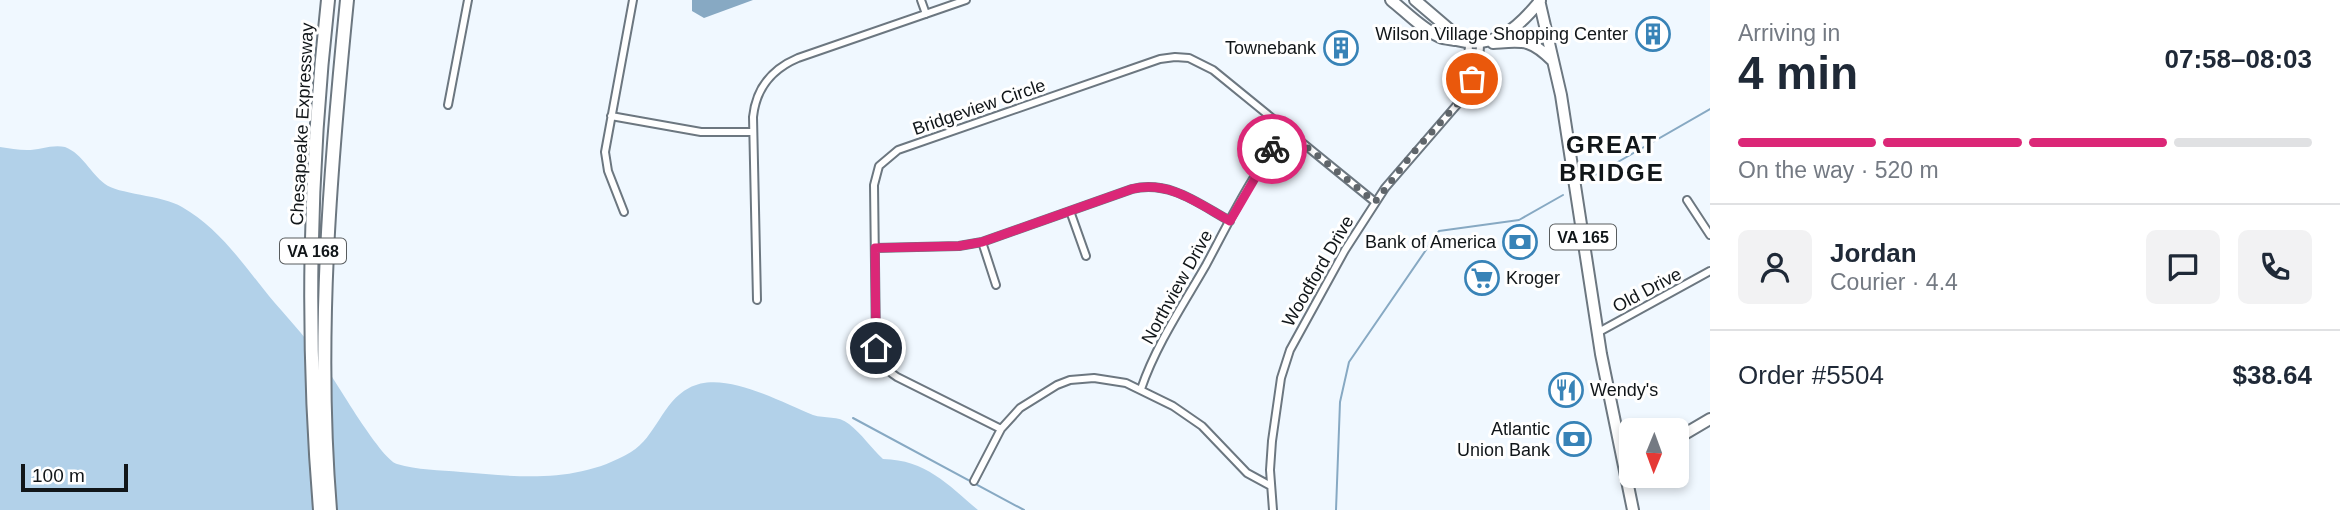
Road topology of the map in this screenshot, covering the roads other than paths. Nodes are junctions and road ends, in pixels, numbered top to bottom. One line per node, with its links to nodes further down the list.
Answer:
1 (328, 0): 42 (highway, Chesapeake Expressway / VA 168)
2 (347, 0): 42 (highway, Chesapeake Expressway / VA 168)
3 (468, 0): 17 (street)
4 (633, 0): 18 (street)
5 (921, 0): 11 (street)
6 (966, 0): 11 (street)
7 (1391, 0): 13 (main road)
8 (1399, 0): 12 (main road)
9 (1415, 0): 12 (main road)
10 (1540, 0): 14 (main road, VA 165); 15 (main road, VA 165)
11 (926, 14): 20 (street)
12 (1434, 17): 13 (main road)
13 (1454, 40): 14 (main road)
14 (1477, 43): 15 (main road); 16 (street, Woodford Drive); 16 (street)
15 (1554, 62): 33 (main road, VA 165)
16 (1472, 79): 22 (street, Woodford Drive)
17 (448, 105)
18 (611, 116): 20 (street); 24 (street)
19 (1287, 131): 22 (street, Bridgeview Circle); 25 (street, Northview Drive); 28 (street, Bridgeview Circle)
20 (753, 132): 32 (street)
21 (1687, 200): 26 (street)
22 (1375, 202): 40 (street, Woodford Drive)
23 (1070, 211): 25 (street); 27 (street); 29 (street)
24 (624, 212)
25 (1230, 221): 34 (street, Northview Drive)
26 (1710, 235)
27 (982, 242): 28 (street); 31 (street)
28 (875, 248): 37 (street, Bridgeview Circle)
29 (1086, 256)
30 (1710, 271): 33 (street, Old Drive)
31 (996, 285)
32 (757, 300)
33 (1597, 332): 36 (main road, VA 165)
34 (1141, 389): 37 (street); 40 (street)
35 (1710, 419): 38 (main road)
36 (1619, 426)
37 (1001, 429): 39 (street)
38 (1689, 431)
39 (974, 481)
40 (1271, 486): 43 (street, Woodford Drive)
41 (1631, 488): 44 (main road)
42 (324, 506)
43 (1273, 510)
44 (1633, 510)

